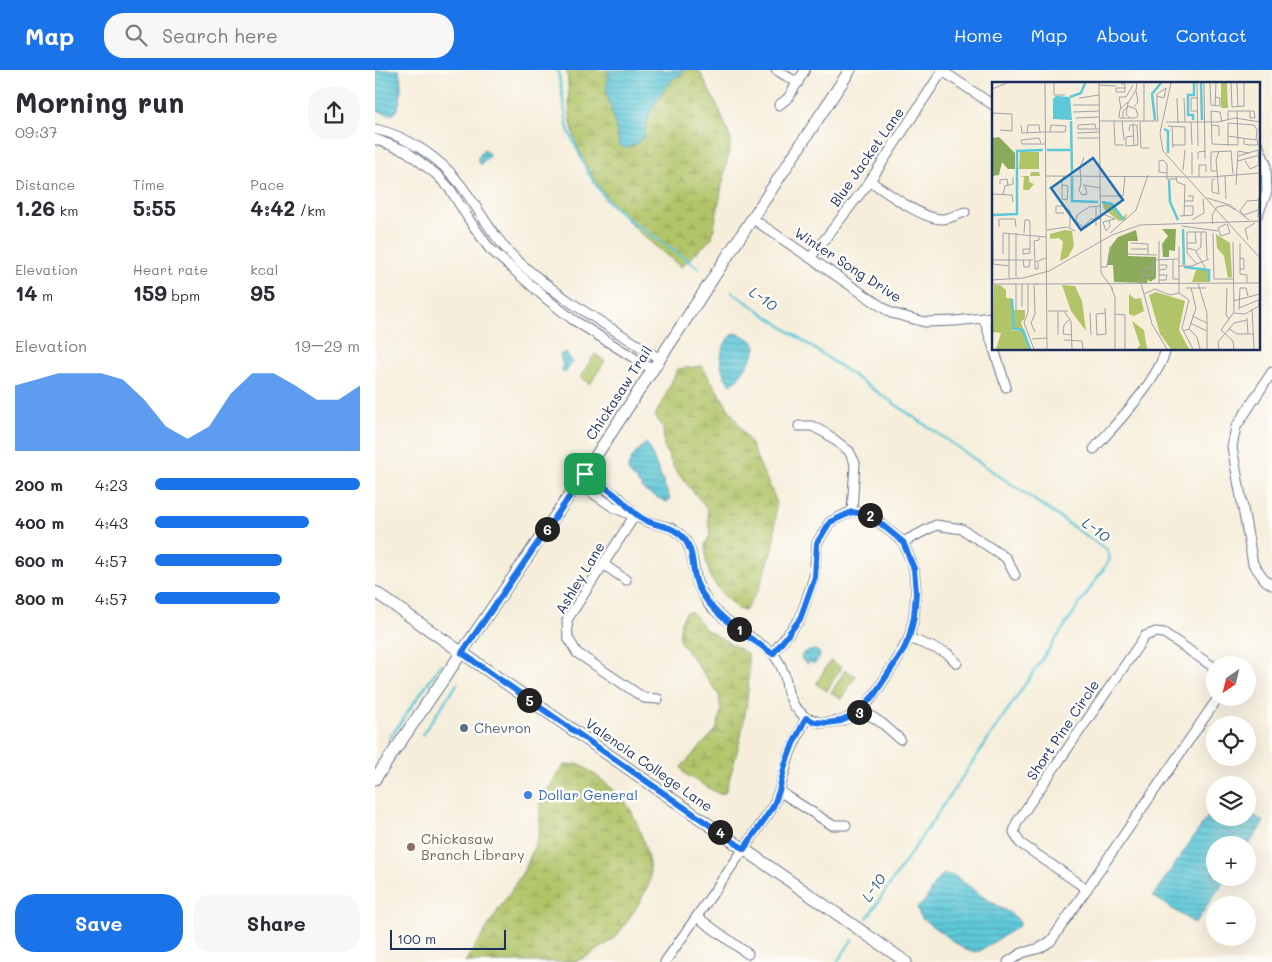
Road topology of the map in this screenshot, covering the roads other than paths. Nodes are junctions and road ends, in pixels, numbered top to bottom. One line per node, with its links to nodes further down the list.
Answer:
1 (776, 70): 5 (street)
2 (805, 70): 5 (street)
3 (850, 70): 14 (street, Chickasaw Trail)
4 (942, 70): 6 (street); 11 (street, Blue Jacket Lane)
5 (798, 83): 7 (street)
6 (992, 104)
7 (779, 105)
8 (375, 129): 20 (street)
9 (375, 139): 21 (street)
10 (1259, 147): 13 (street)
11 (869, 180): 12 (street); 15 (street, Blue Jacket Lane)
12 (965, 212)
13 (1259, 212)
14 (753, 219): 15 (street, Winter Song Drive); 20 (street, Chickasaw Trail)
15 (811, 257): 16 (street, Winter Song Drive)
16 (989, 318): 17 (street)
17 (992, 335)
18 (995, 350): 23 (street)
19 (1166, 350): 25 (street)
20 (660, 359): 21 (street, Chickasaw Trail)
21 (653, 370): 26 (street, Chickasaw Trail)
22 (1272, 372): 33 (street)
23 (1006, 387)
24 (799, 426): 27 (street)
25 (1094, 449)
26 (581, 478): 28 (street); 36 (street, Chickasaw Trail)
27 (852, 512): 29 (street); 37 (street)
28 (635, 515): 30 (street, Ashley Lane); 37 (street)
29 (903, 542): 31 (street); 35 (street)
30 (603, 564): 32 (street); 40 (street, Ashley Lane)
31 (1015, 574)
32 (626, 580)
33 (1272, 585)
34 (375, 592): 36 (street, Valencia College Lane)
35 (909, 638): 39 (street); 42 (street)
36 (462, 653): 45 (street, Chickasaw Trail); 48 (street, Valencia College Lane)
37 (773, 654): 43 (street)
38 (1206, 662): 49 (street, Short Pine Circle)
39 (957, 663)
40 (658, 699)
41 (1213, 706): 49 (street)
42 (862, 710): 43 (street); 44 (street)
43 (806, 718): 46 (street)
44 (900, 739)
45 (375, 779)
46 (779, 791): 47 (street); 48 (street)
47 (846, 824)
48 (744, 849): 50 (street); 53 (street, Valencia College Lane)
49 (1087, 890): 54 (street)
50 (697, 917): 51 (street); 52 (street)
51 (748, 954)
52 (665, 962)
53 (906, 962)
54 (1008, 962)

